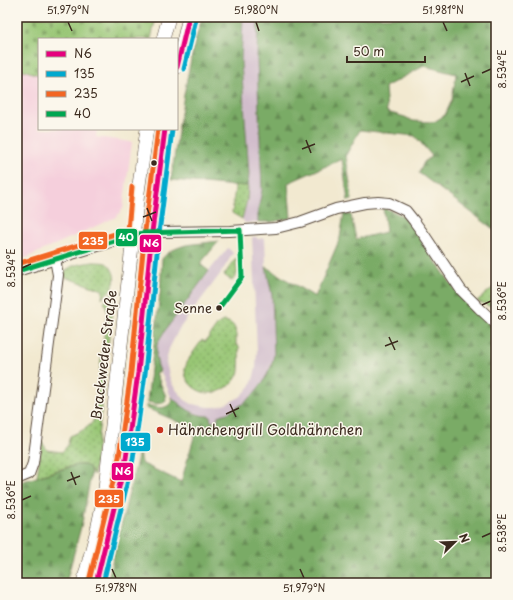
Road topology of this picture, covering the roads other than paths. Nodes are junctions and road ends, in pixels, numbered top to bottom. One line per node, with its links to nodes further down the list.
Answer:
1 (169, 17): 3 (main road)
2 (189, 17): 4 (main road)
3 (163, 38)
4 (178, 64)
5 (148, 130): 8 (main road, Brackweder Straße)
6 (165, 130): 7 (main road)
7 (152, 232): 8 (street); 11 (street); 14 (main road)
8 (134, 235): 9 (street); 13 (main road, Brackweder Straße)
9 (55, 259): 10 (street); 12 (street)
10 (17, 271)
11 (496, 324)
12 (17, 479)
13 (83, 583)
14 (96, 583)

